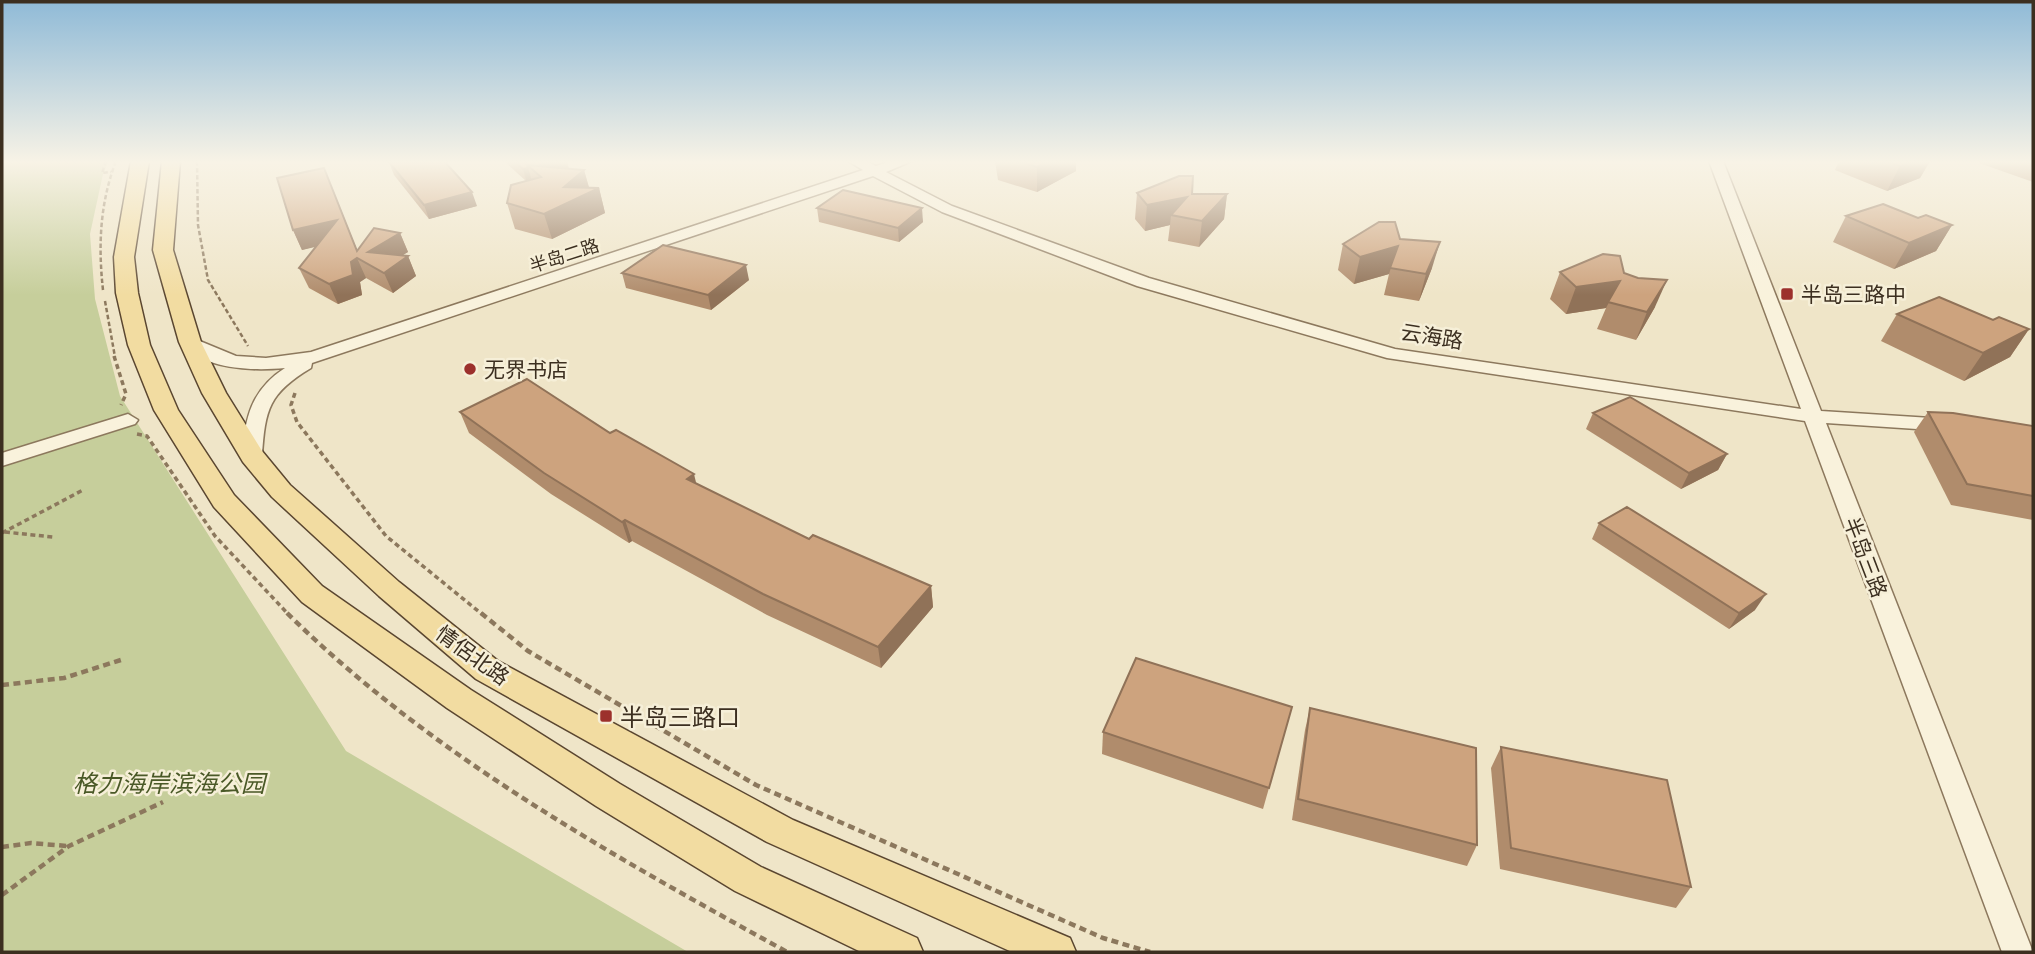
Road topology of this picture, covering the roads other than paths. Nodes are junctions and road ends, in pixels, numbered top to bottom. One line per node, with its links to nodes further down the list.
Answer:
1 (133, 206): 13 (main road, 情侶北路)
2 (167, 206): 6 (main road, 情侶北路)
3 (771, 206): 7 (street, 半岛二路)
4 (940, 206): 8 (street, 云海路)
5 (1733, 206): 8 (street, 半岛三路)
6 (190, 342): 7 (street); 11 (main road, 情侶北路)
7 (315, 357): 11 (street)
8 (1811, 416): 10 (street, 云海路); 15 (street, 半岛三路)
9 (128, 420): 12 (street)
10 (1964, 426)
11 (252, 456): 14 (main road, 情侶北路)
12 (2, 460)
13 (903, 952)
14 (1056, 952)
15 (2018, 952)

